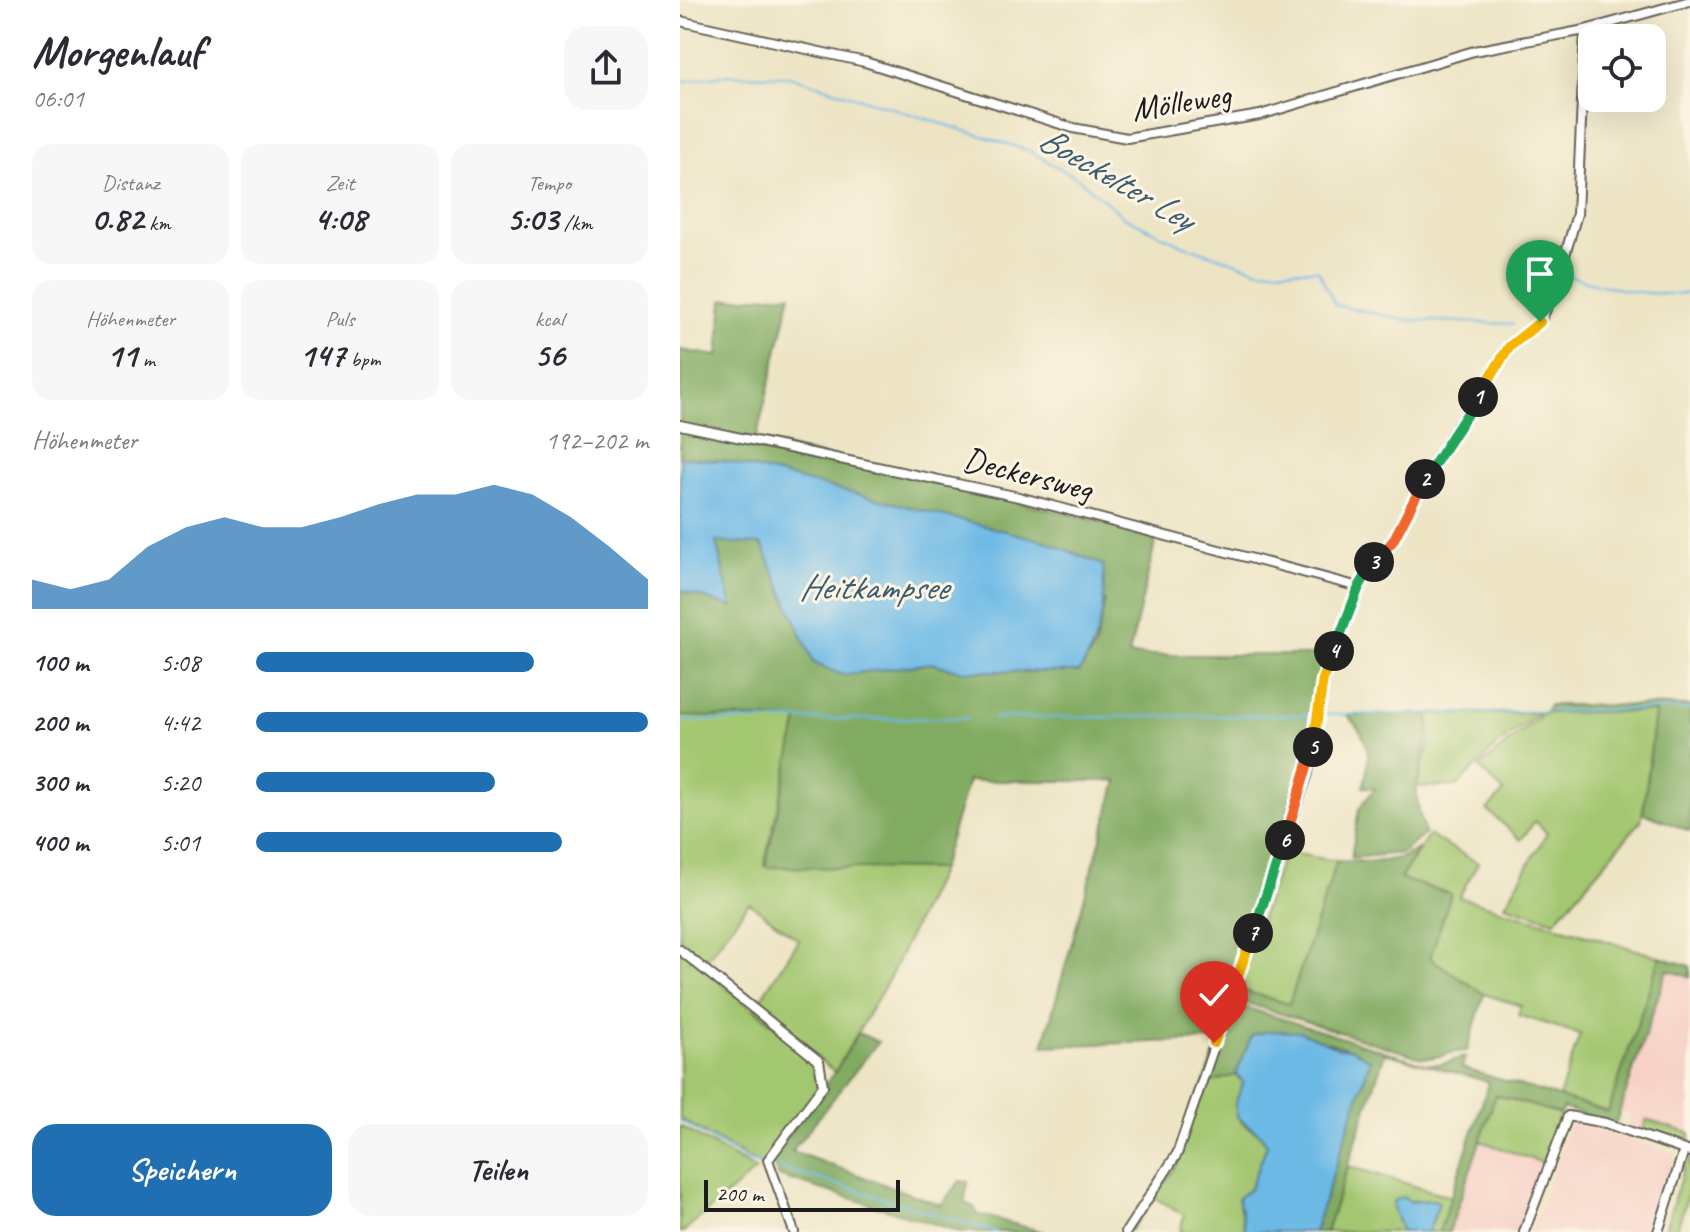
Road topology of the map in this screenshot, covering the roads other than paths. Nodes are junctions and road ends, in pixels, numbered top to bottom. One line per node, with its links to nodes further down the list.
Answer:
1 (1690, 1): 3 (street, Mölleweg)
2 (680, 21): 4 (street, Mölleweg)
3 (1607, 24)
4 (1578, 31)
5 (1581, 112): 7 (street)
6 (680, 425): 7 (street, Deckersweg)
7 (1359, 587): 11 (street)
8 (680, 950): 10 (street)
9 (1687, 1151): 12 (street); 13 (street)
10 (794, 1232)
11 (1126, 1232)
12 (1524, 1232)
13 (1658, 1232)

